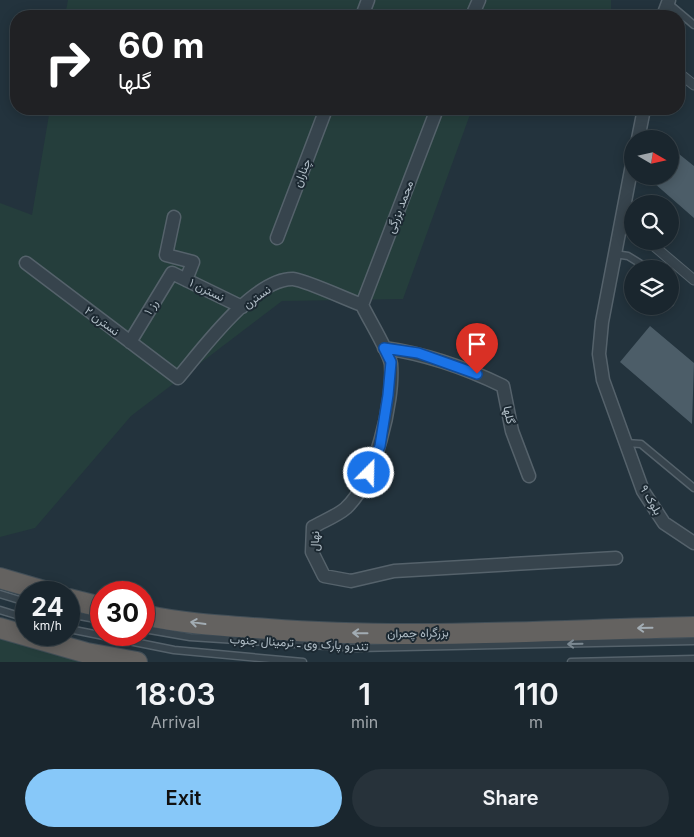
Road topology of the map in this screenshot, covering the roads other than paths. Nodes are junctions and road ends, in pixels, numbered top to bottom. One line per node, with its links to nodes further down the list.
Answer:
1 (324, 115): 7 (street, چناران)
2 (435, 115): 15 (street, محمد بزرگی)
3 (643, 115): 4 (street)
4 (640, 130)
5 (174, 217): 13 (street)
6 (624, 232): 9 (street, بلوک ۹)
7 (277, 238)
8 (659, 250): 14 (street)
9 (615, 254): 10 (lane); 20 (street, بلوک ۹)
10 (635, 260)
11 (26, 263): 17 (street, نسترن ۲)
12 (172, 273): 13 (street, نسترن ۱); 17 (street, رز ۱)
13 (186, 280): 16 (street, نسترن ۱)
14 (694, 280)
15 (362, 305): 16 (street, نسترن); 18 (street, نهال)
16 (242, 307): 19 (street, نسترن)
17 (130, 342): 19 (street, نسترن ۲)
18 (384, 348): 21 (street, گلها); 24 (street, نهال)
19 (178, 378)
20 (626, 443): 22 (lane); 23 (street, بلوک ۹)
21 (529, 476)
22 (694, 488)
23 (694, 543)
24 (616, 558)
25 (0, 578): 26 (highway)
26 (15, 582)
27 (0, 594): 28 (lane)
28 (15, 599)
29 (0, 610): 30 (lane)
30 (15, 615)
31 (155, 617): 32 (highway, بزرگراه چمران, one-way to 31)
32 (694, 627)
33 (0, 628): 38 (highway)
34 (80, 631): 39 (lane)
35 (155, 631): 36 (lane, تندرو پارک وی ـ ترمینال جنوب, one-way to 35)
36 (694, 641)
37 (694, 659): 40 (lane)
38 (137, 662)
39 (303, 662)
40 (571, 662)

